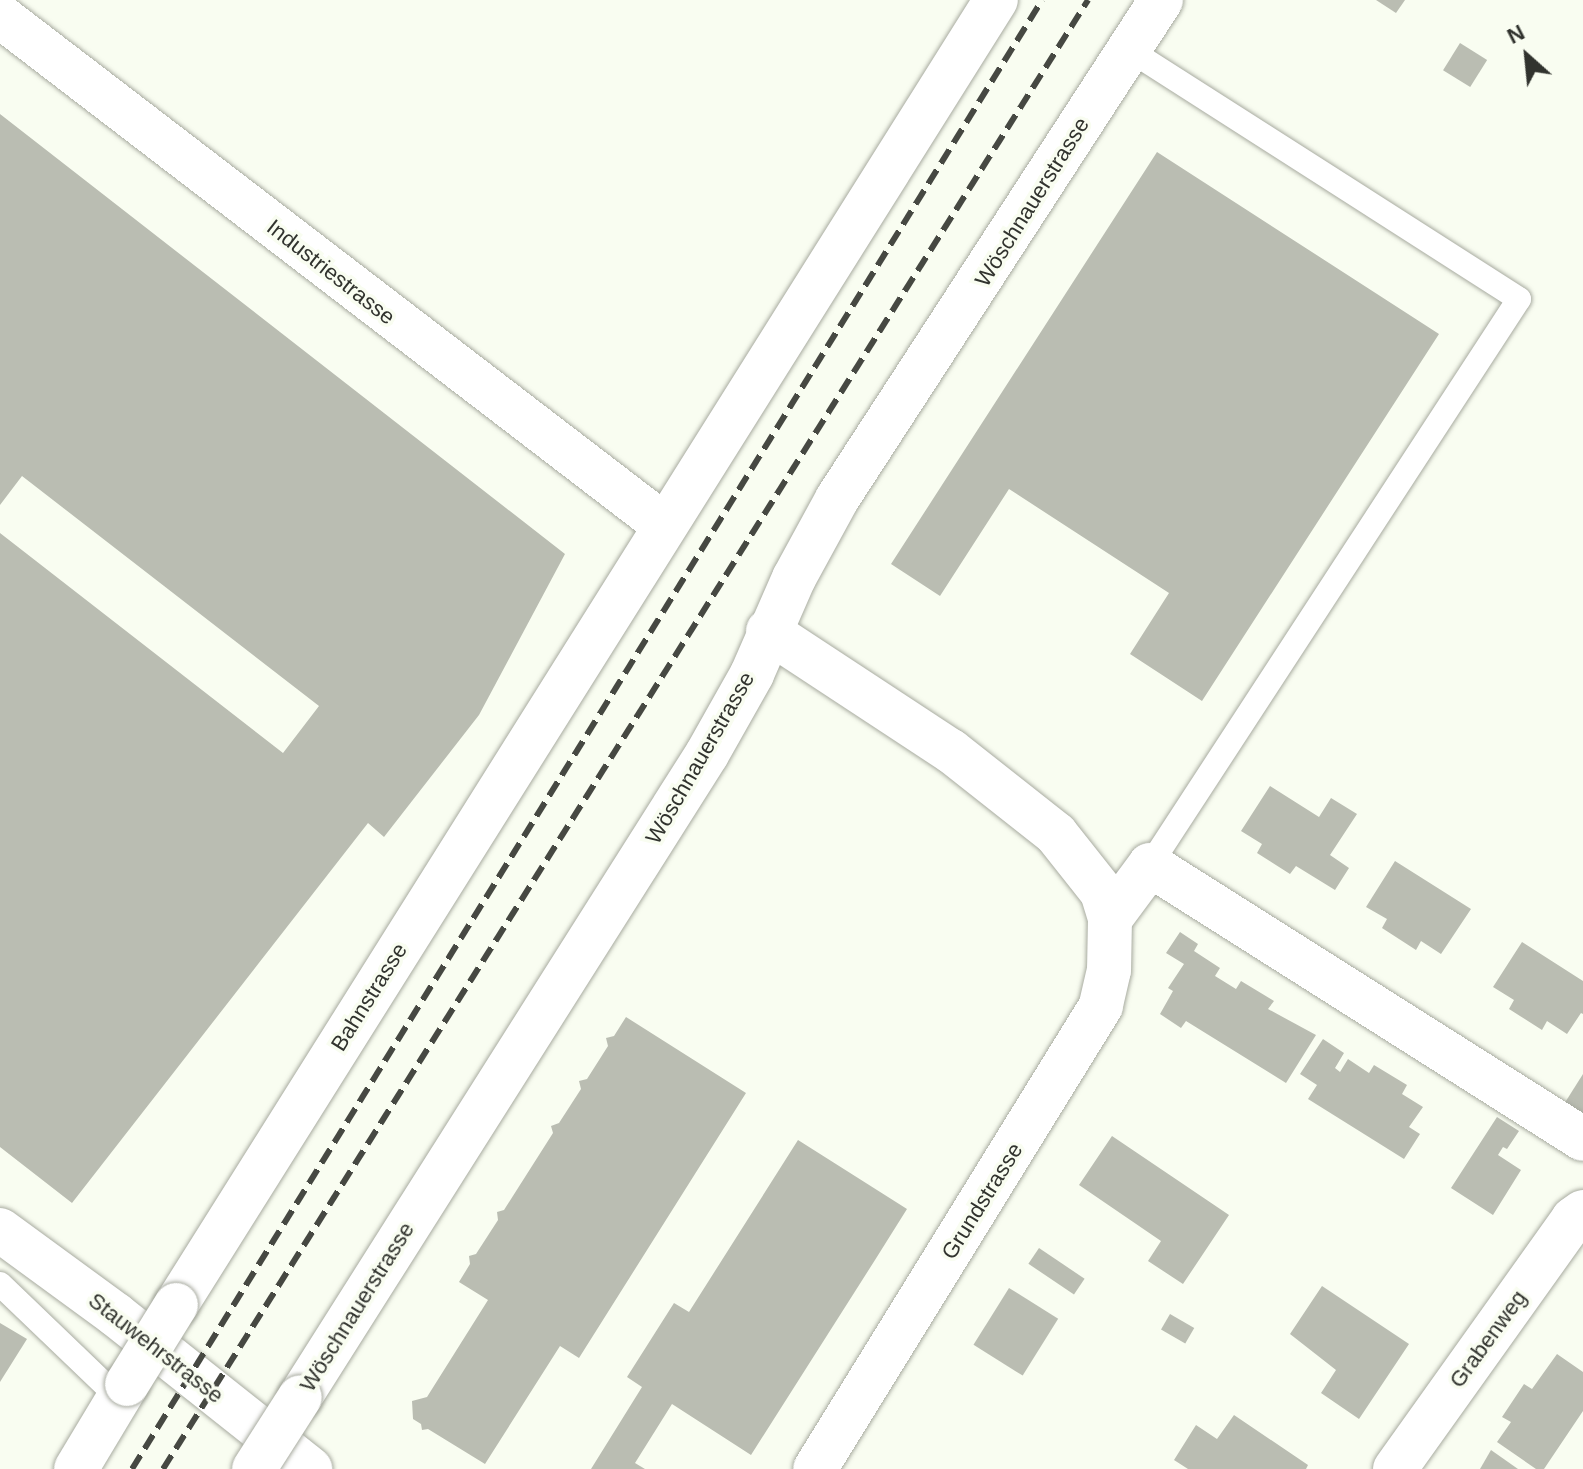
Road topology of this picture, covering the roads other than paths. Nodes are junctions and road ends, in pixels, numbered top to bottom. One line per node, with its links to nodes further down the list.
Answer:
1 (996, 0): 5 (street, Bahnstrasse)
2 (1161, 0): 4 (street, Wöschnauerstrasse)
3 (0, 16): 5 (street, Industriestrasse)
4 (1128, 49): 6 (street, Wöschnauerstrasse); 7 (lane)
5 (664, 525): 13 (street, Bahnstrasse, bridge)
6 (768, 631): 8 (street, Grundstrasse); 15 (street, Wöschnauerstrasse, bridge)
7 (1150, 865): 8 (street); 9 (street)
8 (1110, 919): 17 (street, Grundstrasse)
9 (1583, 1139)
10 (1583, 1212): 18 (street, Grabenweg)
11 (0, 1230): 16 (street, Stauwehrstrasse)
12 (0, 1284): 13 (lane)
13 (123, 1391): 14 (street, Bahnstrasse)
14 (76, 1469)
15 (254, 1469)
16 (310, 1469)
17 (815, 1469)
18 (1395, 1469)

